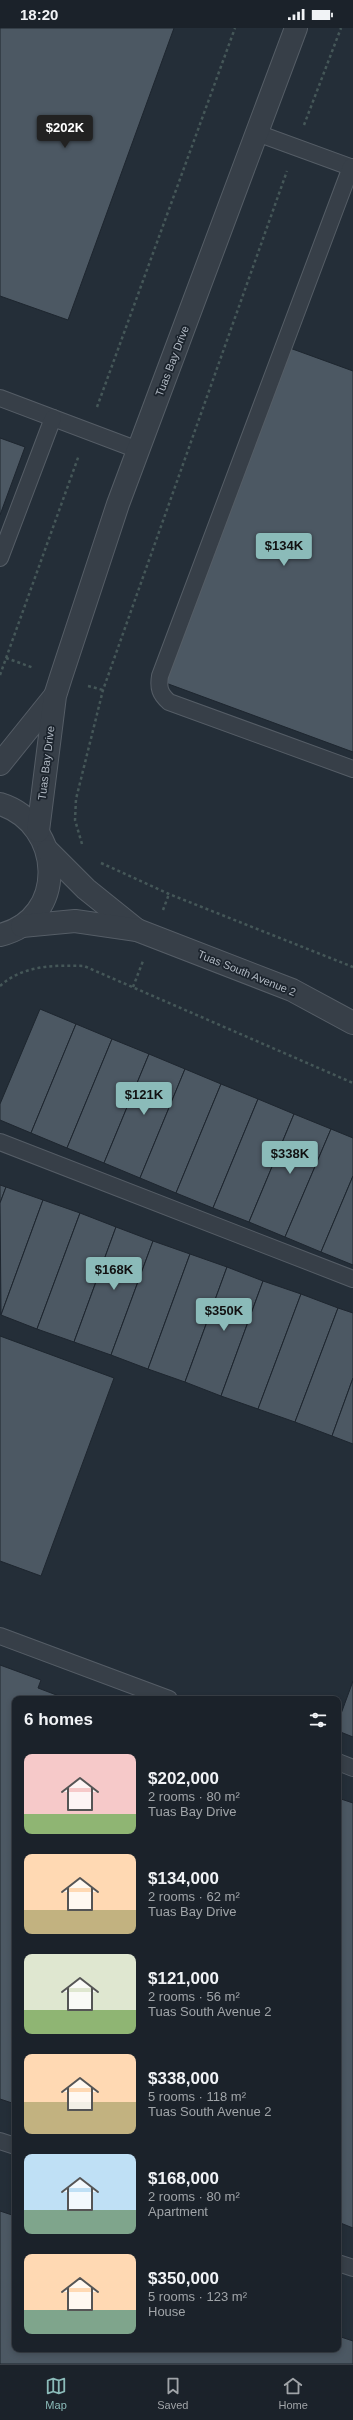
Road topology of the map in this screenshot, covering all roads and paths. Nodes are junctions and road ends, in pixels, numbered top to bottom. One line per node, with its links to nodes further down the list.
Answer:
1 (235, 28): 7 (path)
2 (296, 28): 3 (street, Tuas Bay Drive)
3 (257, 133): 4 (lane); 8 (street, Tuas Bay Drive)
4 (352, 168): 13 (lane)
5 (0, 398): 6 (lane)
6 (53, 418): 7 (lane); 9 (lane)
7 (88, 431): 8 (lane); 10 (path)
8 (138, 450): 11 (street, Tuas Bay Drive)
9 (0, 558)
10 (0, 675)
11 (55, 696): 12 (street, Tuas Bay Drive); 15 (street, Tuas Bay Drive)
12 (0, 764)
13 (353, 769)
14 (0, 804): 15 (street)
15 (38, 831): 16 (street)
16 (48, 851): 17 (street, Tuas South Avenue 2); 18 (street)
17 (137, 930): 18 (street, Tuas South Avenue 2); 20 (street, Tuas South Avenue 2)
18 (7, 933)
19 (0, 986): 21 (path)
20 (353, 1023)
21 (353, 1083)
22 (0, 1142): 23 (lane)
23 (353, 1279)
24 (0, 1636): 25 (lane)
25 (161, 1696)
26 (341, 1763): 27 (lane)
27 (353, 1768)
28 (0, 2141): 29 (lane)
29 (12, 2145)
30 (341, 2264): 31 (lane)
31 (353, 2268)

